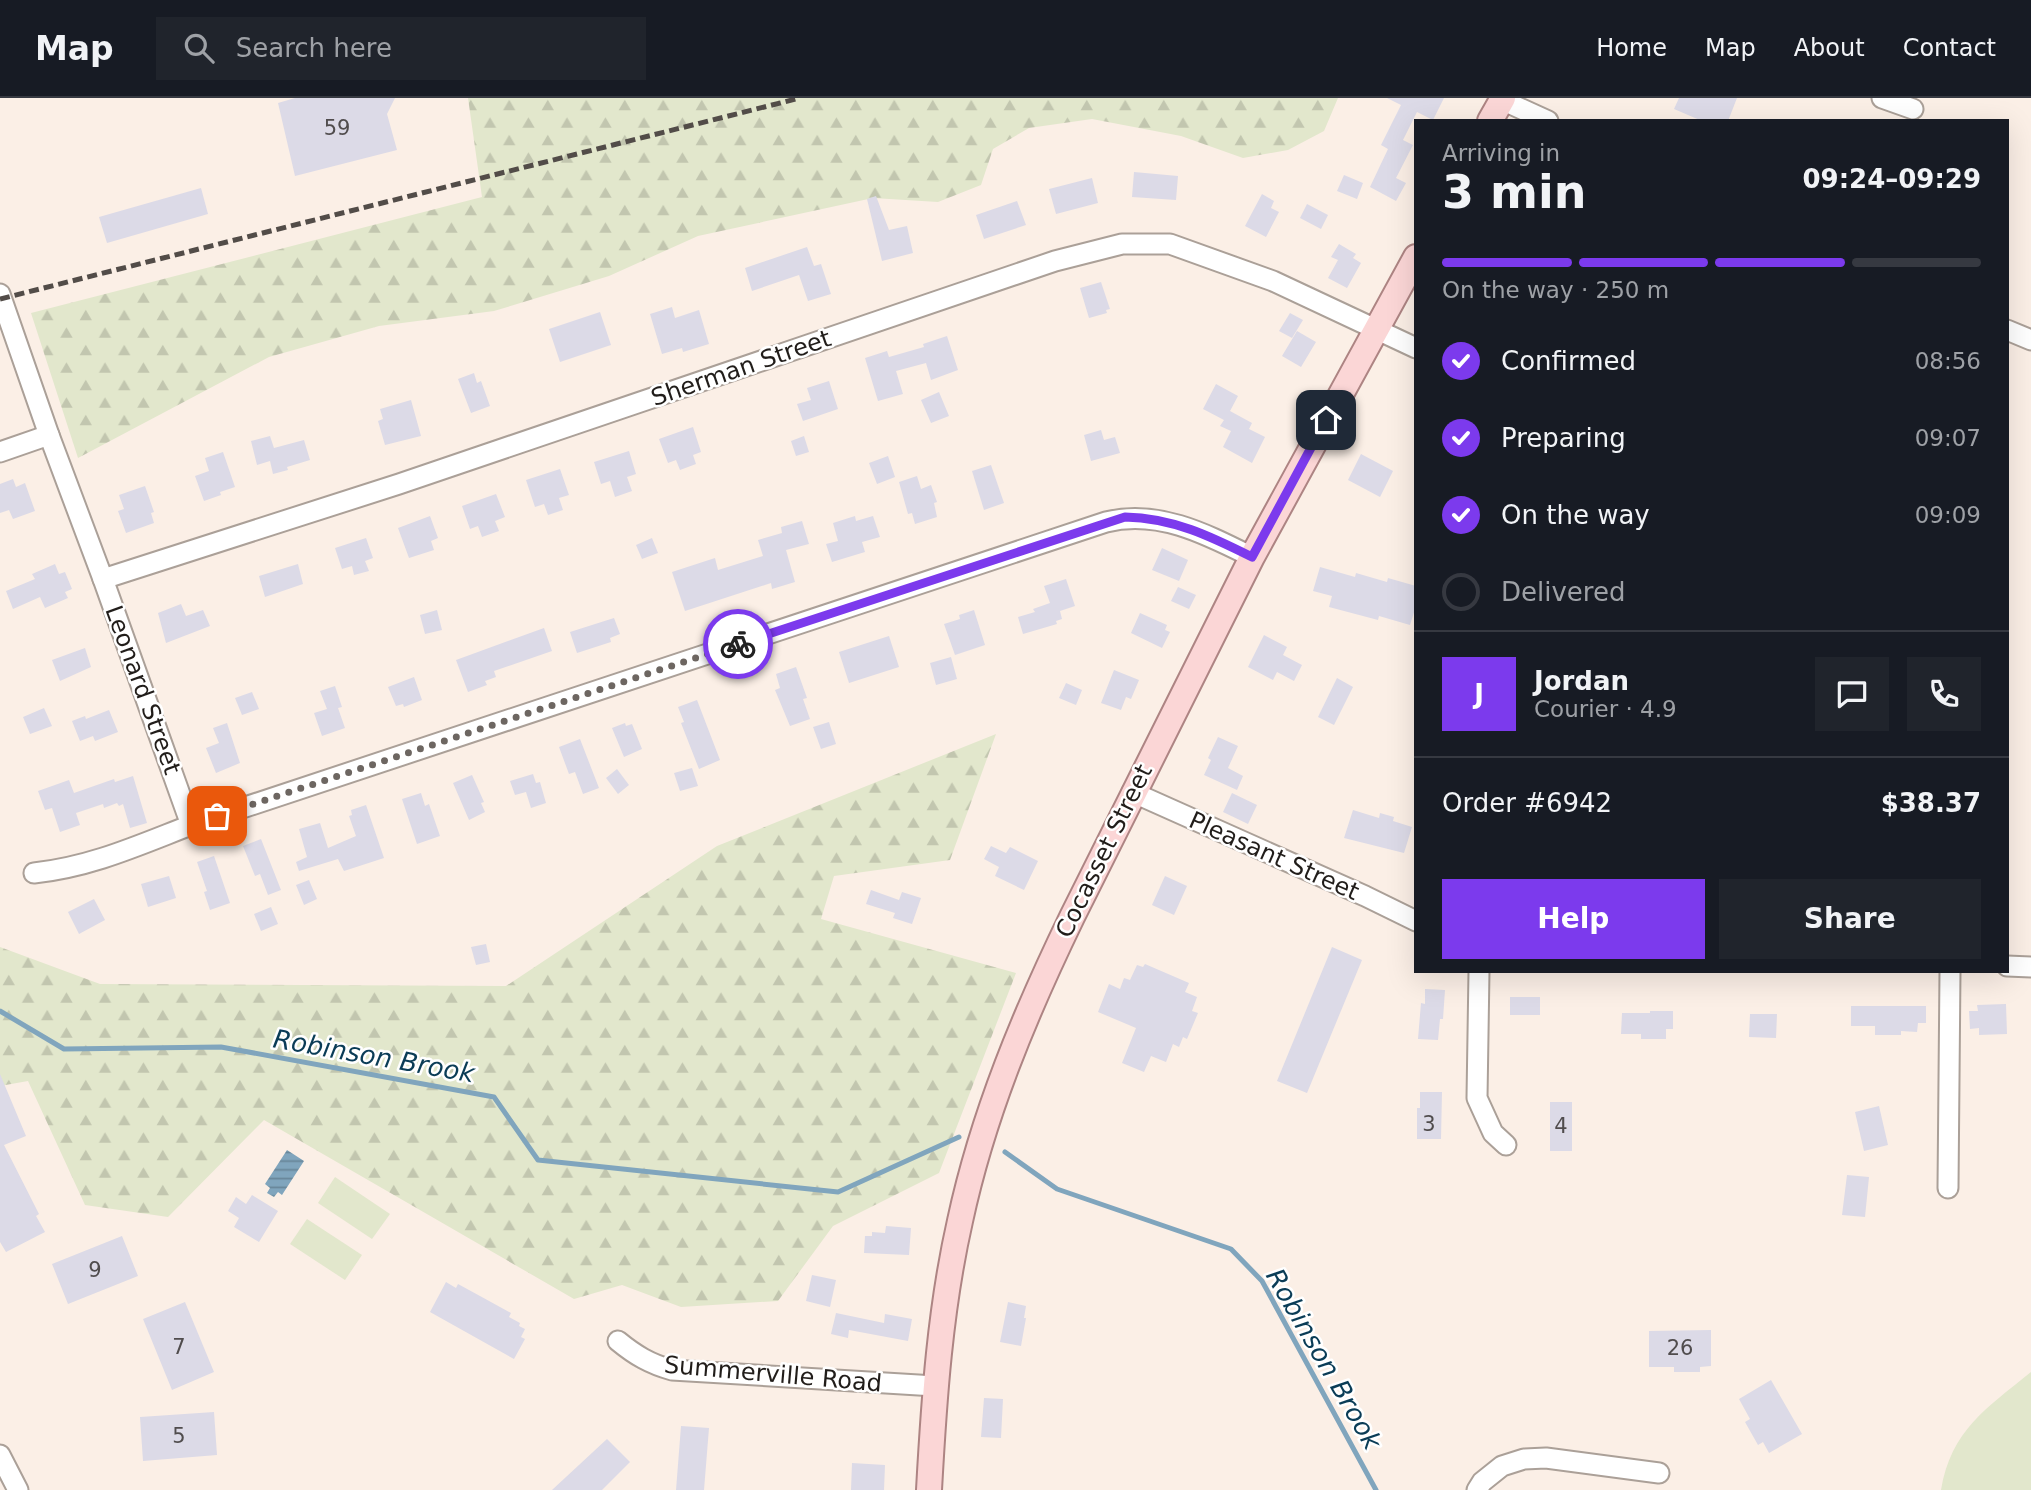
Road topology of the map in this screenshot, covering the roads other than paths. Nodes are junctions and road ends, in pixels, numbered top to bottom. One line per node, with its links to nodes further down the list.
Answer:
1 (1882, 98): 3 (street)
2 (1498, 106): 4 (street)
3 (1913, 109)
4 (1541, 119)
5 (1414, 261): 7 (main road, Cocasset Street)
6 (0, 294): 11 (street, Leonard Street)
7 (1377, 329): 10 (street, Sherman Street); 13 (main road, Cocasset Street); 14 (street, Sherman Street)
8 (2009, 331): 9 (street)
9 (2031, 340)
10 (1414, 347)
11 (49, 435): 12 (street); 14 (street, Leonard Street)
12 (0, 452)
13 (1252, 557): 15 (main road, Cocasset Street); 16 (street)
14 (103, 579): 16 (street, Leonard Street)
15 (1132, 792): 18 (street, Pleasant Street); 26 (main road, Cocasset Street)
16 (191, 825): 17 (street)
17 (34, 873)
18 (1414, 920)
19 (2009, 967): 20 (street)
20 (2031, 967)
21 (1479, 973): 23 (street)
22 (1950, 973): 24 (street)
23 (1506, 1145)
24 (1948, 1188)
25 (618, 1341): 26 (street, Summerville Road)
26 (935, 1386): 30 (main road, Cocasset Street)
27 (0, 1455): 29 (street)
28 (1659, 1473): 31 (street)
29 (18, 1490)
30 (929, 1490)
31 (1477, 1490)

